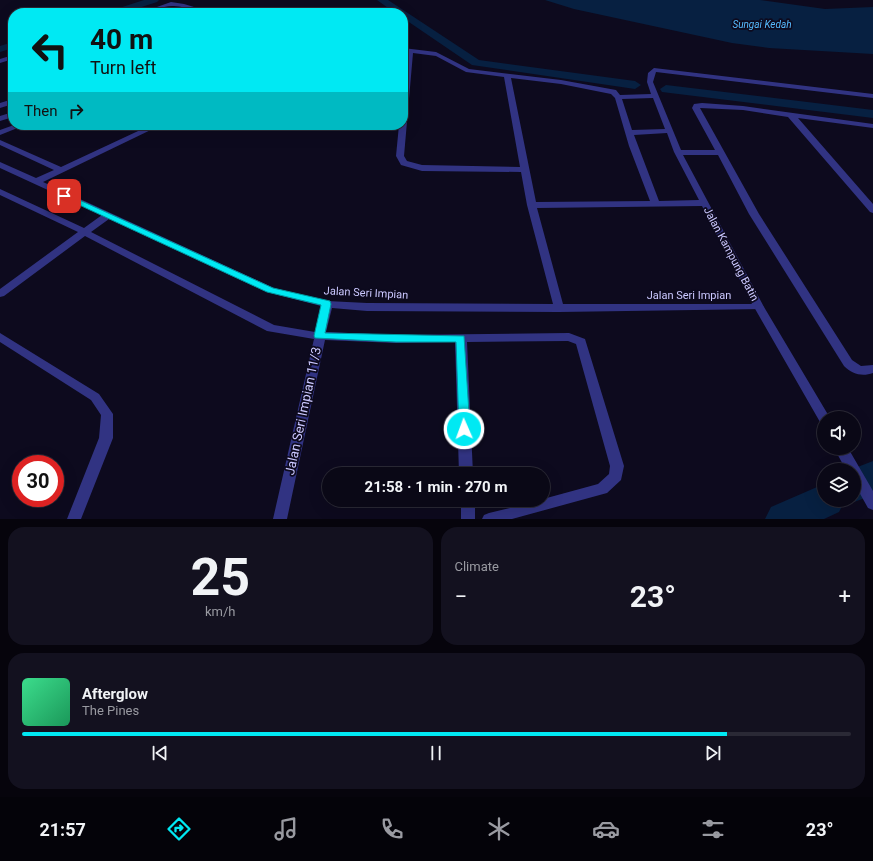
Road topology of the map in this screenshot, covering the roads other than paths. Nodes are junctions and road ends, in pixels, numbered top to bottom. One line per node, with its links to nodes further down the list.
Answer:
1 (157, 8): 2 (street)
2 (192, 8)
3 (408, 50): 4 (street)
4 (507, 76): 7 (street); 19 (street)
5 (655, 96): 6 (street, Jalan Kampung Batin); 7 (street); 12 (street, Jalan Kampung Batin)
6 (873, 96)
7 (618, 97): 13 (street)
8 (791, 114): 9 (street); 16 (street); 25 (street)
9 (873, 126)
10 (146, 130): 18 (street)
11 (401, 130): 19 (street)
12 (669, 131): 13 (street); 15 (street, Jalan Kampung Batin)
13 (629, 133): 23 (street)
14 (0, 142): 18 (street)
15 (678, 152): 16 (street); 22 (street, Jalan Kampung Batin)
16 (719, 153): 35 (street)
17 (0, 165): 20 (street, Jalan Seri Impian)
18 (62, 170): 20 (street)
19 (525, 170): 24 (street)
20 (35, 182): 26 (street, Jalan Seri Impian)
21 (1, 193): 27 (street)
22 (704, 203): 23 (street); 30 (street, Jalan Kampung Batin)
23 (656, 204): 24 (street)
24 (532, 205): 31 (street)
25 (873, 210)
26 (108, 215): 27 (street); 29 (street, Jalan Seri Impian)
27 (85, 232): 28 (street); 32 (street)
28 (0, 294)
29 (326, 304): 31 (street, Jalan Seri Impian); 32 (street, Jalan Seri Impian 11/3)
30 (759, 306): 31 (street, Jalan Seri Impian); 36 (street, Jalan Kampung Batin)
31 (559, 308)
32 (319, 336): 34 (street); 42 (street, Jalan Seri Impian 11/3)
33 (0, 337): 41 (street)
34 (461, 338): 37 (street); 44 (street)
35 (873, 369)
36 (819, 411)
37 (466, 467)
38 (861, 483): 39 (street)
39 (873, 504)
40 (468, 507): 43 (street)
41 (74, 519)
42 (280, 519)
43 (468, 519)
44 (489, 519)

